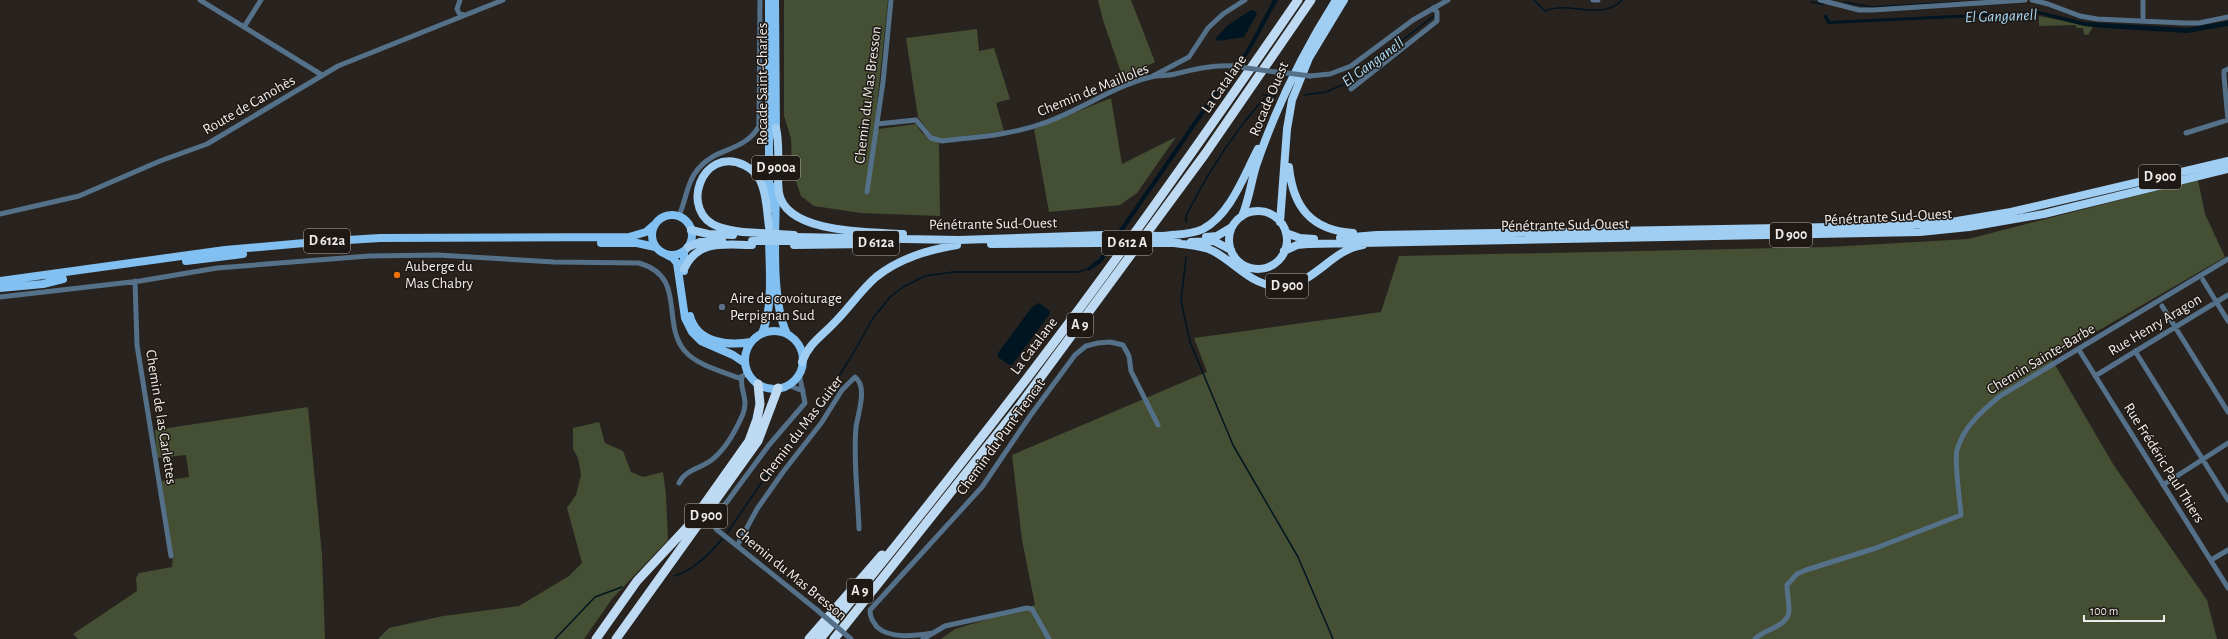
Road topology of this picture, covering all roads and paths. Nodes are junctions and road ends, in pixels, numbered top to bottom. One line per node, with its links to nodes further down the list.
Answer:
1 (200, 0): 26 (street)
2 (261, 0): 26 (street)
3 (460, 0): 23 (street)
4 (503, 0): 23 (street, Route de Canohès)
5 (760, 0): 43 (street)
6 (769, 0): 47 (main road, Rocade Saint-Charles / D 900a)
7 (775, 0): 34 (main road, Rocade Saint-Charles / D 900a)
8 (891, 0): 33 (street, Chemin du Mas Bresson)
9 (1245, 0): 29 (street)
10 (1298, 0): 101 (highway, La Catalane / A 9)
11 (1311, 0): 112 (highway, La Catalane / A 9)
12 (1336, 0): 31 (highway, Rocade Ouest)
13 (1344, 0): 36 (highway, Rocade Ouest)
14 (1448, 0): 22 (street, Chemin de Mailloles)
15 (1592, 0): 16 (street)
16 (1598, 0)
17 (1820, 0): 21 (street)
18 (2025, 0): 21 (street)
19 (2032, 0): 25 (street)
20 (2143, 0): 25 (street)
21 (1962, 2)
22 (1433, 8): 29 (street, Chemin de Mailloles, bridge); 30 (street)
23 (464, 15): 28 (street, Route de Canohès)
24 (2228, 17): 25 (street)
25 (2143, 21)
26 (244, 27): 28 (street)
27 (2228, 69): 32 (street)
28 (322, 76): 42 (street, Route de Canohès)
29 (1151, 77): 33 (street, Chemin de Mailloles)
30 (1351, 89)
31 (1279, 109): 44 (highway, Rocade Ouest); 53 (highway)
32 (2228, 120): 35 (street)
33 (877, 124): 41 (street, Chemin du Mas Bresson)
34 (776, 128): 57 (highway, D 900a); 80 (main road, Rocade Saint-Charles / D 900a)
35 (2186, 133)
36 (1286, 145): 45 (highway, Rocade Ouest); 52 (highway)
37 (2228, 158): 39 (highway)
38 (2228, 162): 39 (highway, D 900)
39 (2214, 164): 52 (highway, D 900)
40 (2228, 171): 56 (highway, Pénétrante Sud-Ouest / D 900)
41 (867, 192)
42 (0, 214)
43 (679, 216): 46 (main road); 49 (main road)
44 (1242, 216): 45 (highway); 48 (highway, Rocade Ouest)
45 (1280, 222): 50 (highway)
46 (654, 225): 60 (main road); 68 (main road, D 612a)
47 (769, 227): 54 (highway, bridge); 79 (main road, Rocade Saint-Charles / D 900a)
48 (1232, 227): 53 (highway, Pénétrante Sud-Ouest); 62 (highway)
49 (691, 230): 55 (highway, D 612a); 61 (main road)
50 (1286, 233): 52 (highway); 63 (highway)
51 (1103, 235): 53 (highway, Pénétrante Sud-Ouest / D 612 A, bridge); 57 (highway, Pénétrante Sud-Ouest / D 612a)
52 (1376, 235)
53 (1164, 236)
54 (794, 240): 55 (highway, D 612a, bridge); 57 (highway, Pénétrante Sud-Ouest / D 612a); 57 (highway, Pénétrante Sud-Ouest / D 612a)
55 (752, 241): 61 (highway, D 612a); 66 (highway)
56 (1399, 241): 59 (highway, Pénétrante Sud-Ouest / D 900); 63 (highway, Pénétrante Sud-Ouest / D 900)
57 (958, 243): 58 (highway, Pénétrante Sud-Ouest / D 612a); 84 (highway)
58 (1096, 243): 59 (highway, Pénétrante Sud-Ouest / D 612 A, bridge)
59 (1174, 243): 62 (highway, Pénétrante Sud-Ouest)
60 (655, 247): 64 (main road); 67 (main road, D 612a)
61 (686, 250): 64 (main road); 66 (main road)
62 (1231, 250): 63 (highway)
63 (1284, 251)
64 (667, 255): 85 (main road)
65 (2228, 259): 82 (street, Chemin Sainte-Barbe)
66 (684, 269): 81 (main road)
67 (63, 279): 71 (main road, D 612a); 72 (main road)
68 (0, 280)
69 (2202, 280): 75 (street)
70 (135, 281): 74 (street); 87 (street); 104 (street, Chemin de las Carlettes)
71 (0, 285)
72 (0, 288)
73 (2228, 295): 75 (street, Rue Henry Aragon)
74 (0, 297)
75 (2216, 302): 77 (street); 78 (street, Rue Henry Aragon)
76 (2162, 306): 78 (street)
77 (2228, 321)
78 (2176, 327): 83 (street, Rue Henry Aragon); 93 (street)
79 (762, 333): 80 (main road); 81 (main road)
80 (787, 334): 84 (main road)
81 (750, 342): 85 (main road)
82 (2079, 350): 88 (street, Rue Frédéric Paul Thiers); 116 (street, Chemin Sainte-Barbe)
83 (2135, 351): 88 (street, Rue Henry Aragon); 96 (street)
84 (802, 362): 86 (main road)
85 (745, 363): 87 (main road)
86 (799, 373): 90 (main road); 92 (street, Chemin du Mas Bresson)
87 (745, 375): 89 (main road); 97 (street)
88 (2096, 376): 98 (street, Rue Frédéric Paul Thiers)
89 (758, 384): 91 (main road); 109 (highway, D 900)
90 (788, 385): 91 (main road); 92 (street)
91 (778, 388): 108 (highway, D 900)
92 (802, 391): 102 (street, Chemin du Mas Bresson)
93 (2228, 412)
94 (1158, 424): 107 (street, Chemin du Punt Trencat)
95 (2228, 443): 96 (street)
96 (2202, 460): 98 (street); 99 (street)
97 (679, 483)
98 (2163, 485): 105 (street, Rue Frédéric Paul Thiers)
99 (2228, 500)
100 (859, 529): 102 (street, Chemin du Mas Guiter)
101 (899, 542): 110 (highway); 111 (highway, La Catalane / A 9)
102 (737, 546): 113 (street, Chemin du Mas Bresson, bridge)
103 (2228, 550): 105 (street)
104 (171, 556)
105 (2210, 560): 106 (street, Rue Frédéric Paul Thiers)
106 (2228, 588)
107 (933, 633): 114 (street); 115 (street)
108 (617, 638)
109 (597, 639)
110 (809, 639)
111 (820, 639)
112 (834, 639)
113 (851, 639)
114 (923, 639)
115 (1049, 639)
116 (1755, 639)

